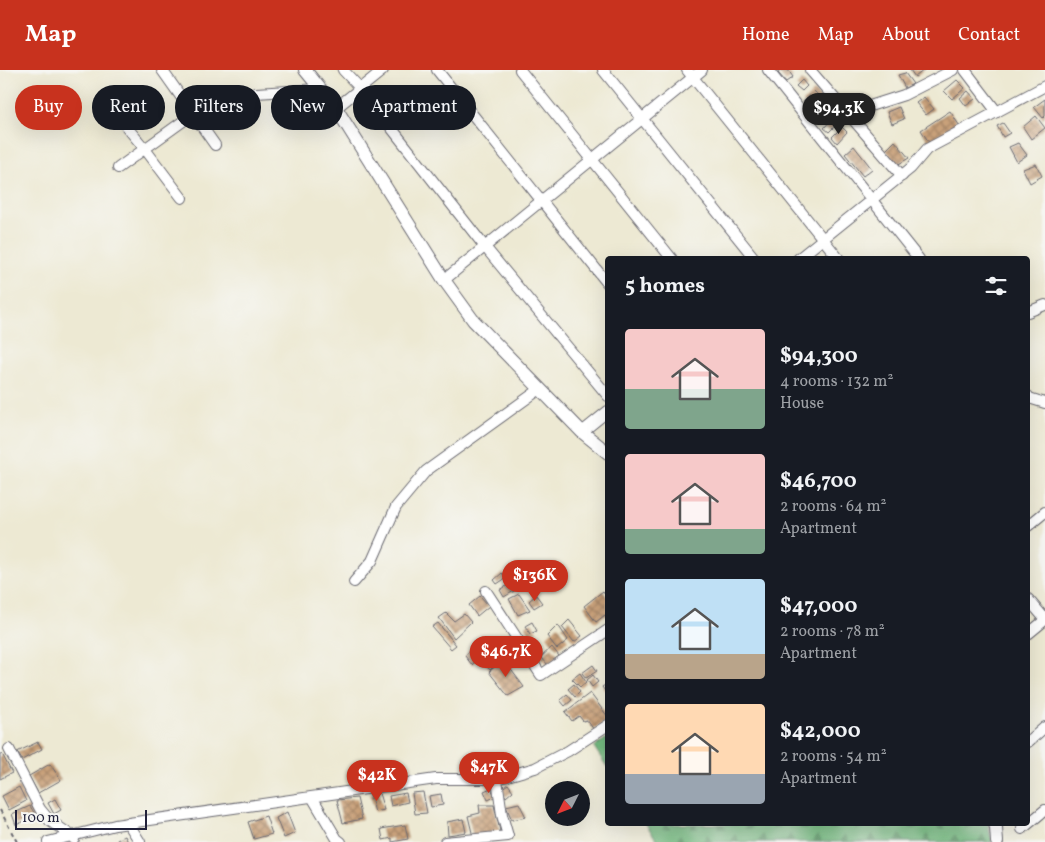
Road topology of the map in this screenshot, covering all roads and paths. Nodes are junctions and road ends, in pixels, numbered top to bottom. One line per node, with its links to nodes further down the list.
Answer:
1 (162, 70): 18 (street)
2 (305, 70): 14 (street)
3 (343, 70): 15 (street)
4 (383, 70): 16 (street)
5 (438, 70): 36 (street)
6 (520, 70): 31 (street)
7 (603, 70): 24 (street)
8 (702, 70): 13 (street)
9 (768, 70): 35 (street)
10 (810, 70): 22 (street)
11 (953, 70): 22 (street)
12 (966, 70): 21 (street)
13 (690, 74): 24 (street); 37 (street)
14 (318, 85)
15 (357, 85)
16 (364, 85)
17 (1045, 86): 21 (street)
18 (175, 88)
19 (353, 94): 20 (street)
20 (343, 102)
21 (997, 112): 33 (street)
22 (848, 114): 33 (street)
23 (343, 119): 44 (street)
24 (642, 119): 31 (street); 40 (street)
25 (175, 127): 30 (street)
26 (129, 130): 30 (street)
27 (205, 130): 29 (street)
28 (393, 130): 38 (street)
29 (215, 144)
30 (145, 149): 32 (street); 34 (street)
31 (592, 160): 36 (street); 39 (street)
32 (118, 168)
33 (902, 176): 35 (street)
34 (182, 198)
35 (872, 199): 37 (street); 43 (street)
36 (542, 200): 38 (street); 45 (street)
37 (824, 238): 41 (street); 42 (street)
38 (485, 247): 44 (street); 49 (street)
39 (670, 256)
40 (753, 256)
41 (802, 256)
42 (837, 256)
43 (917, 256)
44 (444, 280): 48 (street)
45 (605, 280)
46 (1045, 305): 47 (street)
47 (1030, 311)
48 (540, 389): 53 (street); 57 (street)
49 (605, 392)
50 (1030, 398): 51 (street)
51 (1045, 403)
52 (605, 413): 53 (street)
53 (582, 432): 54 (street)
54 (605, 451)
55 (1045, 512): 56 (street)
56 (1030, 524)
57 (354, 582)
58 (486, 591): 61 (street)
59 (1030, 601): 60 (street)
60 (1045, 619): 62 (street)
61 (605, 632)
62 (1030, 632)
63 (605, 727): 67 (street)
64 (1045, 727): 65 (street)
65 (1030, 740)
66 (9, 748): 76 (street)
67 (497, 779): 68 (street); 81 (street)
68 (312, 797): 72 (street); 80 (street)
69 (0, 810): 77 (path)
70 (1045, 810): 71 (street)
71 (1030, 822)
72 (128, 823): 76 (street); 79 (street)
73 (996, 826): 82 (street)
74 (1025, 826): 75 (street)
75 (1022, 828)
76 (74, 839): 78 (street)
77 (17, 842)
78 (48, 842)
79 (140, 842)
80 (341, 842)
81 (445, 842)
82 (997, 842)

